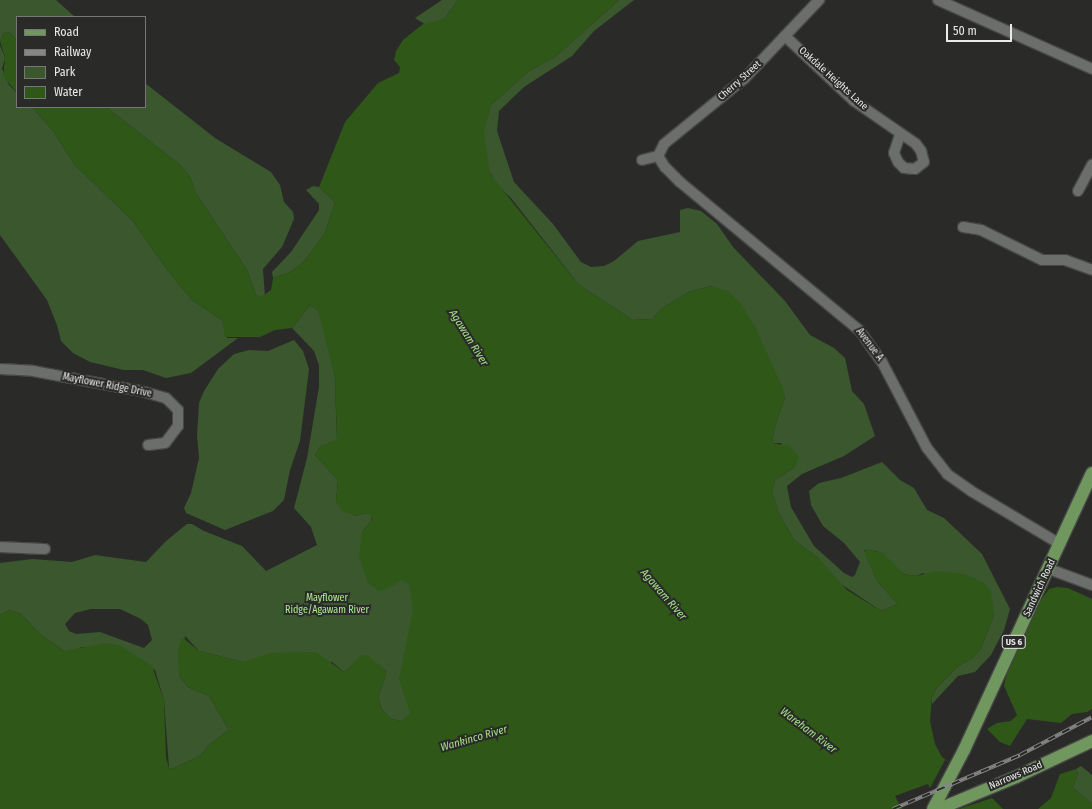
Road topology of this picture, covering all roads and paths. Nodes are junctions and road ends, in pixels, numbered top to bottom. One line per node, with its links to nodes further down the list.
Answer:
1 (818, 0): 3 (street, Cherry Street)
2 (938, 0): 4 (street)
3 (785, 36): 5 (street, Oakdale Heights Lane); 6 (street, Cherry Street)
4 (1092, 68)
5 (900, 135)
6 (658, 156): 7 (street); 15 (street, Avenue A)
7 (642, 160)
8 (1092, 165): 9 (street)
9 (1078, 191)
10 (963, 227): 11 (street)
11 (1092, 270)
12 (0, 369): 13 (street, Mayflower Ridge Drive)
13 (148, 445)
14 (1092, 473): 15 (main road, Sandwich Road / US 6)
15 (1060, 544): 18 (main road, Sandwich Road / US 6)
16 (0, 547): 17 (street)
17 (45, 549)
18 (1049, 569): 19 (street); 21 (main road, Sandwich Road / US 6)
19 (1092, 585)
20 (1092, 741): 22 (main road, Narrows Road)
21 (933, 809)
22 (939, 809)

